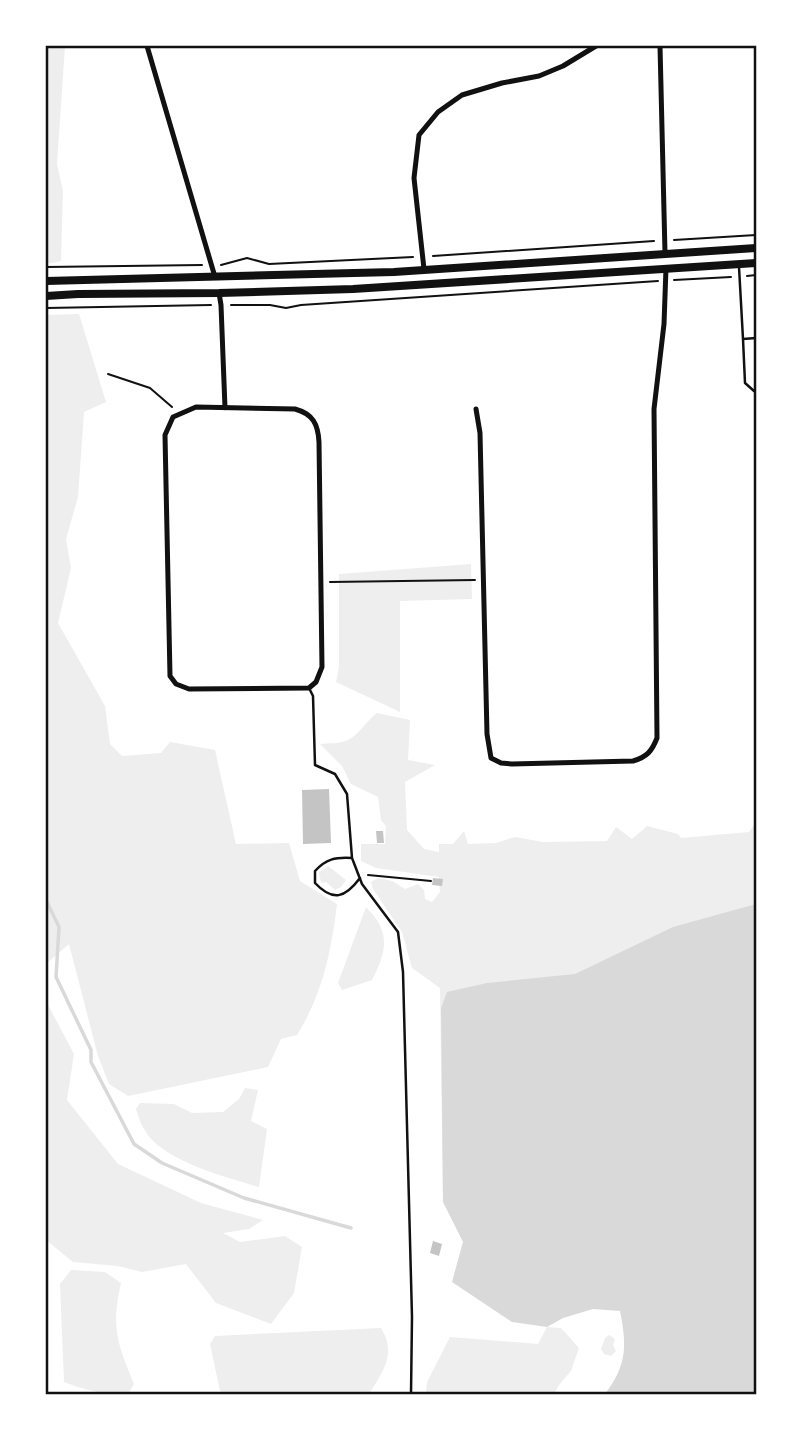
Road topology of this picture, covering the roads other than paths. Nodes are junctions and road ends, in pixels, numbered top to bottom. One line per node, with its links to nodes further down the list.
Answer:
1 (147, 46): 10 (street)
2 (596, 46): 9 (street)
3 (660, 46): 5 (street)
4 (757, 248): 5 (main road)
5 (665, 253): 9 (main road)
6 (757, 263): 7 (main road)
7 (739, 264): 8 (main road); 15 (lane)
8 (666, 268): 12 (main road); 18 (street)
9 (424, 269): 10 (main road)
10 (215, 277): 11 (main road)
11 (46, 281)
12 (219, 293): 13 (main road); 17 (street)
13 (46, 296)
14 (757, 338): 15 (lane)
15 (743, 339): 16 (lane)
16 (754, 391)
17 (225, 408): 19 (street); 19 (street)
18 (477, 409)
19 (309, 688): 20 (lane)
20 (352, 858): 21 (lane); 21 (lane)
21 (360, 878): 22 (lane)
22 (411, 1395)

